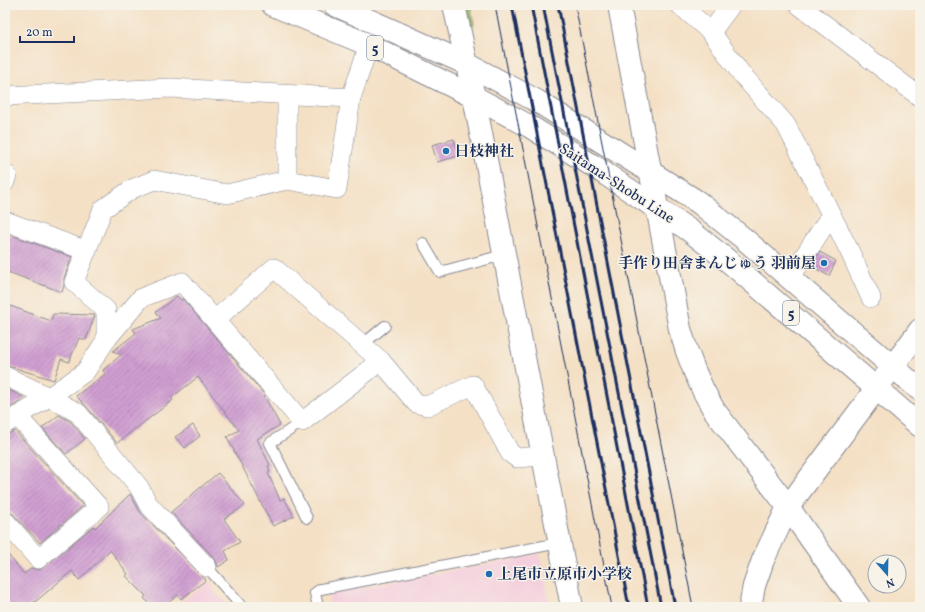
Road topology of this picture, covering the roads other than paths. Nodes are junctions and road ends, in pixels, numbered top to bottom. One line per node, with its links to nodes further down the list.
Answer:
1 (273, 5): 9 (street, Saitama-Shobu Line / 5)
2 (335, 5): 10 (street, Saitama-Shobu Line / 5)
3 (454, 5): 10 (street)
4 (619, 5): 16 (street)
5 (680, 5): 8 (street)
6 (732, 5): 8 (street)
7 (799, 5): 14 (street)
8 (711, 32): 21 (street)
9 (369, 45): 13 (street, Saitama-Shobu Line / 5); 15 (street)
10 (465, 63): 13 (street); 16 (street, Saitama-Shobu Line / 5)
11 (287, 95): 12 (street); 15 (street); 18 (street)
12 (5, 96)
13 (474, 97): 20 (street, Saitama-Shobu Line / 5); 25 (street)
14 (920, 97)
15 (351, 98): 18 (street)
16 (650, 172): 20 (street); 26 (street, Saitama-Shobu Line / 5)
17 (5, 175): 19 (street)
18 (287, 180): 24 (street)
19 (5, 182)
20 (656, 207): 36 (street, Saitama-Shobu Line / 5); 43 (street)
21 (831, 215): 26 (street); 27 (street)
22 (5, 221): 24 (street)
23 (423, 243): 25 (lane)
24 (87, 251): 31 (street)
25 (503, 255): 42 (street)
26 (790, 278): 34 (street, Saitama-Shobu Line / 5)
27 (871, 298)
28 (215, 320): 31 (street); 32 (street); 40 (street)
29 (385, 326): 32 (lane)
30 (920, 330): 34 (street)
31 (106, 340): 38 (street)
32 (362, 345): 33 (street)
33 (381, 361): 40 (street); 42 (street)
34 (893, 366): 36 (street); 37 (street, Saitama-Shobu Line / 5)
35 (5, 376): 38 (street)
36 (876, 387): 41 (street, Saitama-Shobu Line / 5); 43 (street)
37 (920, 390)
38 (49, 397): 39 (street); 47 (street)
39 (11, 420): 45 (street)
40 (302, 422): 44 (lane)
41 (920, 426)
42 (542, 456): 46 (street)
43 (788, 507): 51 (street); 52 (street)
44 (307, 518)
45 (5, 521)
46 (559, 544): 49 (lane); 50 (street)
47 (207, 567): 48 (lane)
48 (242, 607)
49 (318, 607)
50 (572, 607)
51 (750, 607)
52 (859, 607)

